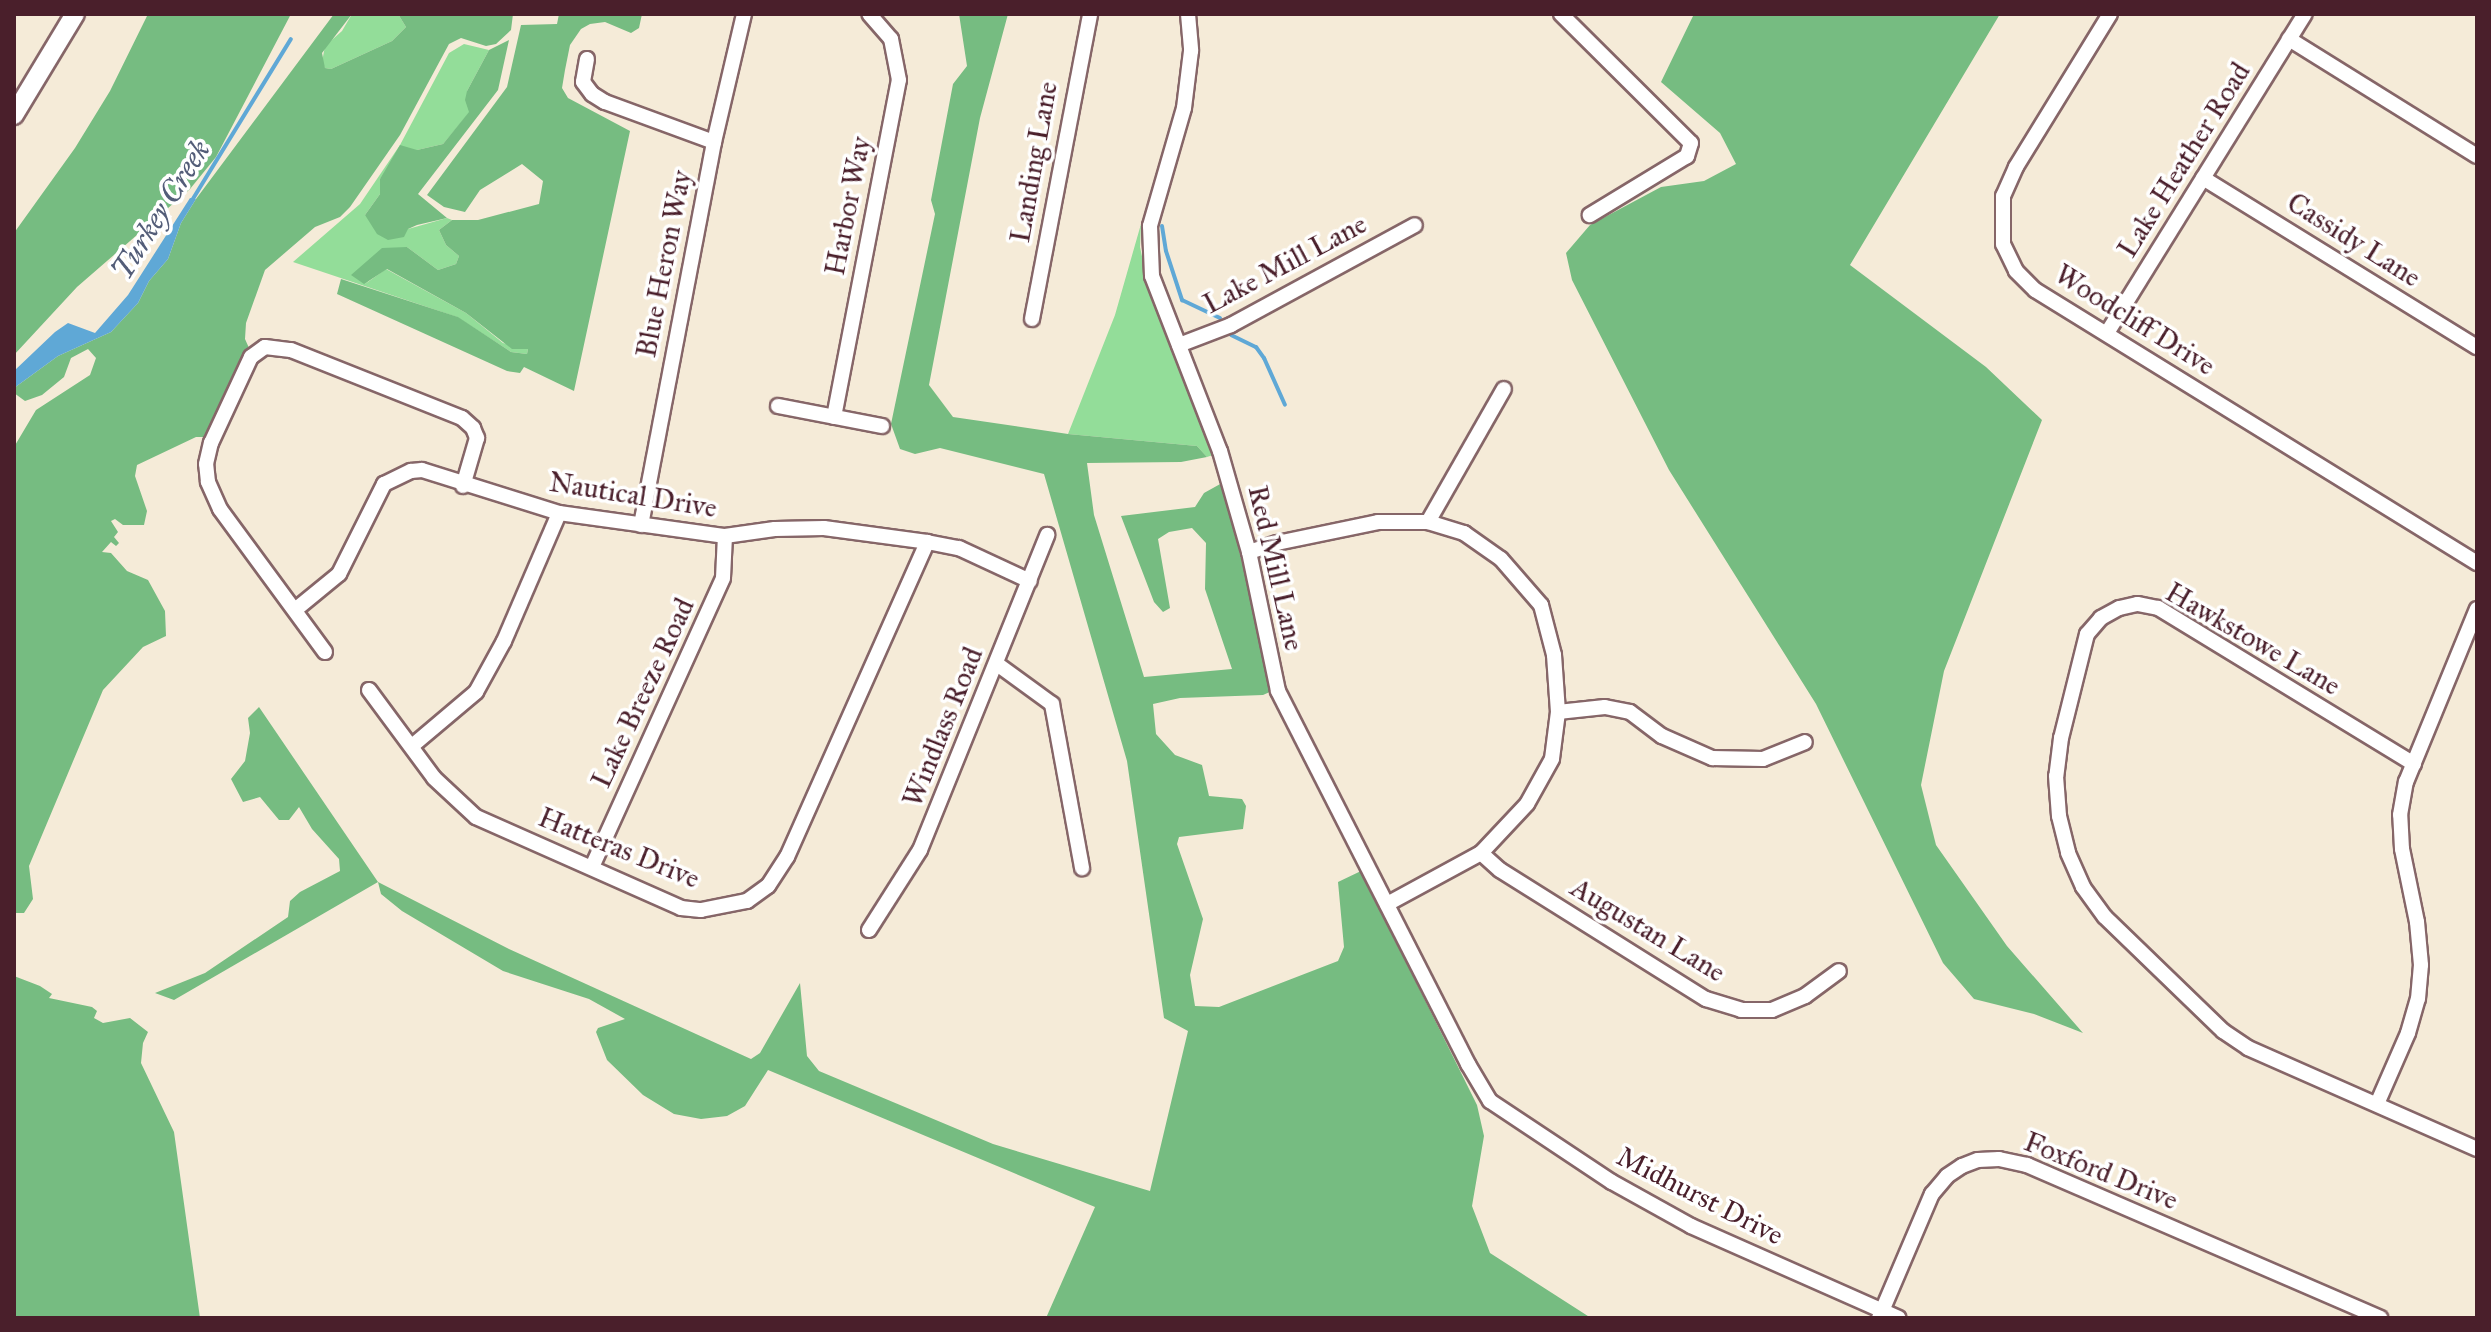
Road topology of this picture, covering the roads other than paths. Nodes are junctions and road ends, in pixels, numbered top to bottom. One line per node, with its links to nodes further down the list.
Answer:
1 (75, 14): 11 (main road)
2 (744, 14): 12 (street, Blue Heron Way)
3 (869, 14): 23 (street, Harbor Way)
4 (1090, 14): 17 (street, Landing Lane)
5 (1188, 14): 19 (street, Red Mill Lane)
6 (1561, 14): 15 (street)
7 (2110, 14): 18 (street, Woodcliff Drive)
8 (2305, 14): 9 (street, Lake Heather Road)
9 (2289, 39): 13 (street); 14 (street, Lake Heather Road)
10 (587, 59): 12 (street)
11 (14, 115)
12 (714, 142): 28 (street, Blue Heron Way)
13 (2477, 156)
14 (2203, 178): 18 (street, Lake Heather Road); 20 (street, Cassidy Lane)
15 (1590, 215)
16 (1415, 225): 19 (street, Lake Mill Lane)
17 (1032, 319)
18 (2107, 333): 33 (street, Woodcliff Drive)
19 (1179, 345): 32 (street, Red Mill Lane)
20 (2477, 347)
21 (1504, 389): 27 (street)
22 (778, 406): 23 (street)
23 (834, 417): 24 (street)
24 (882, 426)
25 (463, 486): 26 (street, Nautical Drive); 36 (street, Nautical Drive); 36 (street)
26 (559, 513): 28 (street, Nautical Drive); 42 (street)
27 (1428, 522): 32 (street); 40 (street)
28 (641, 525): 30 (street, Nautical Drive)
29 (1047, 535): 34 (street, Windlass Road)
30 (725, 536): 31 (street, Nautical Drive); 45 (street, Lake Breeze Road)
31 (927, 542): 34 (street, Nautical Drive); 45 (street, Hatteras Drive)
32 (1249, 552): 47 (street, Red Mill Lane)
33 (2477, 563)
34 (1030, 581): 38 (street, Windlass Road)
35 (2477, 609): 43 (street)
36 (295, 610): 37 (street)
37 (325, 652)
38 (997, 664): 46 (street); 48 (street, Windlass Road)
39 (369, 690): 42 (street, Hatteras Drive)
40 (1558, 712): 41 (street); 44 (street)
41 (1805, 742)
42 (412, 746): 45 (street, Hatteras Drive)
43 (2414, 764): 51 (street); 51 (street, Hawkstowe Lane)
44 (1481, 853): 47 (street); 49 (street, Augustan Lane)
45 (592, 867)
46 (1082, 868)
47 (1387, 904): 50 (street, Red Mill Lane)
48 (869, 930)
49 (1839, 971)
50 (1490, 1101): 53 (street, Midhurst Drive)
51 (2377, 1104): 52 (street, Hawkstowe Lane)
52 (2477, 1149)
53 (1880, 1314): 54 (street, Midhurst Drive); 55 (street, Foxford Drive)
54 (1899, 1318)
55 (2380, 1318)

